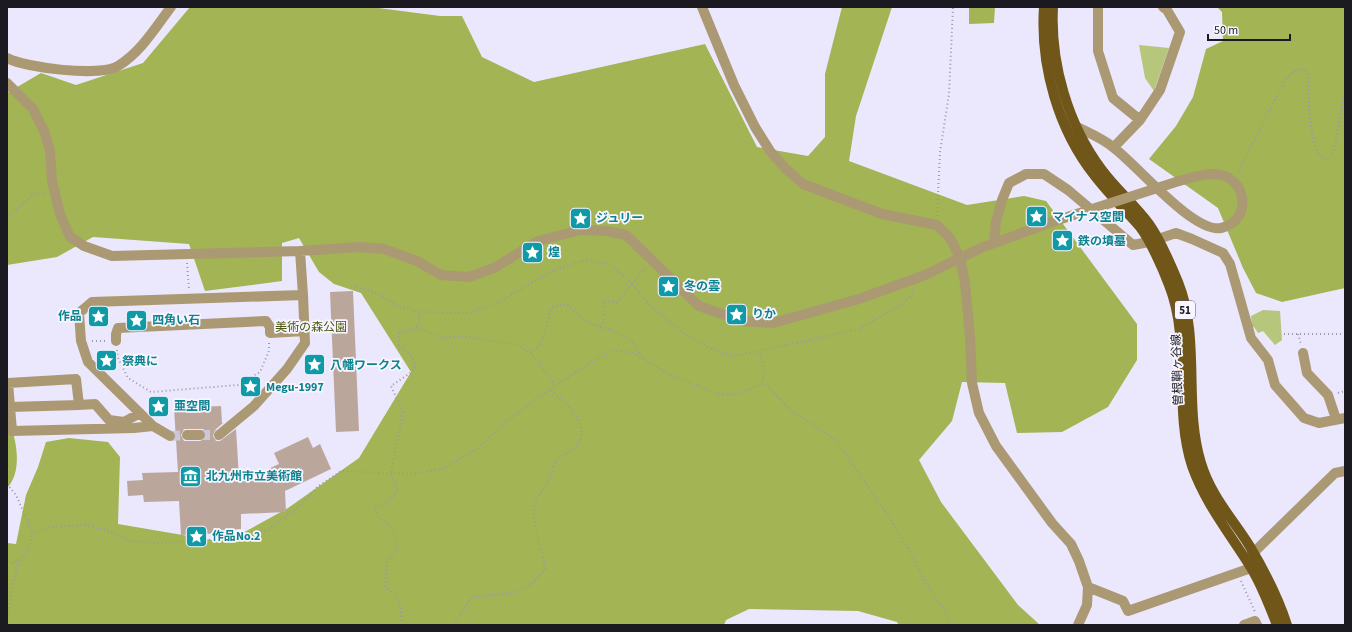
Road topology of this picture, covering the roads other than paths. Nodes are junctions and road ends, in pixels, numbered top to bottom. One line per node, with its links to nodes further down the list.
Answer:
1 (171, 7): 7 (street)
2 (702, 7): 30 (street)
3 (1044, 7): 12 (main road, 曽根鞘ヶ谷線 / 51)
4 (1053, 7): 10 (main road, 曽根鞘ヶ谷線 / 51)
5 (1098, 7): 9 (street)
6 (1163, 7): 9 (street)
7 (7, 58)
8 (7, 83): 14 (street)
9 (1140, 120): 11 (street)
10 (1077, 127): 11 (street); 12 (main road, 曽根鞘ヶ谷線 / 51)
11 (1114, 147): 13 (street, bridge)
12 (1153, 241): 13 (street); 22 (street); 29 (main road, 曽根鞘ヶ谷線 / 51)
13 (990, 245): 14 (street, bridge)
14 (300, 251): 15 (street)
15 (303, 295): 16 (street); 21 (street)
16 (304, 331): 17 (street); 26 (street)
17 (116, 341)
18 (1304, 353): 22 (street)
19 (79, 405): 20 (street); 20 (street); 21 (street)
20 (10, 408): 23 (street)
21 (140, 413): 23 (street)
22 (1341, 418)
23 (153, 426): 27 (street)
24 (188, 435): 25 (street)
25 (200, 435)
26 (219, 435)
27 (170, 436)
28 (1345, 470): 29 (street)
29 (1250, 560): 30 (street); 34 (main road, 曽根鞘ヶ谷線 / 51); 35 (main road, 曽根鞘ヶ谷線 / 51)
30 (1088, 587): 32 (street)
31 (1256, 619): 33 (street)
32 (1078, 625)
33 (1244, 625)
34 (1277, 625)
35 (1287, 625)

